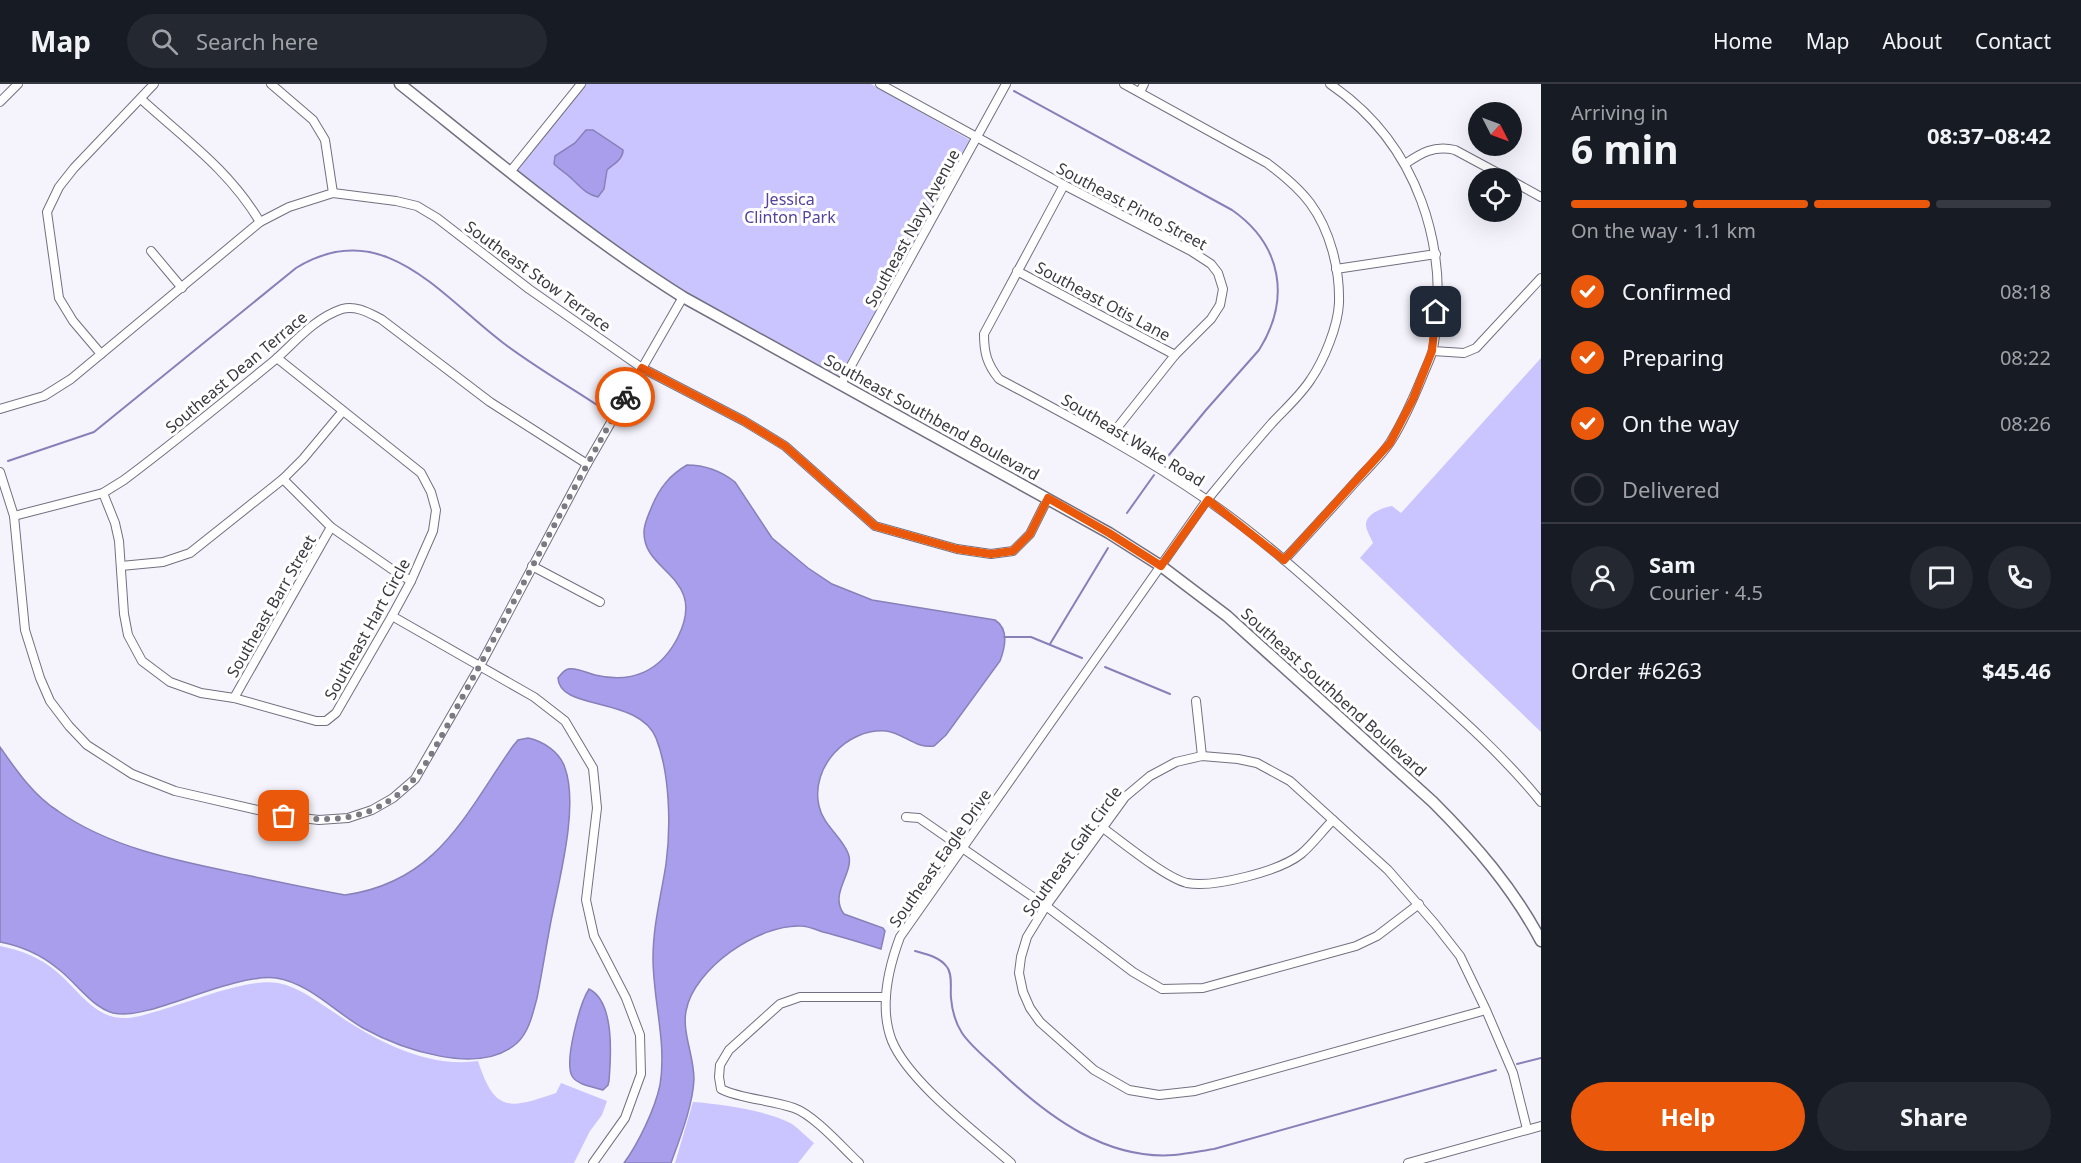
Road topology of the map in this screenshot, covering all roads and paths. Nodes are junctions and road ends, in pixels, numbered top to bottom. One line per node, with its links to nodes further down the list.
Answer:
1 (18, 84): 13 (street)
2 (154, 84): 12 (street)
3 (271, 84): 20 (street)
4 (400, 84): 17 (street, Southeast Southbend Boulevard)
5 (581, 84): 17 (street)
6 (880, 84): 14 (street, Southeast Pinto Street)
7 (1006, 84): 14 (street, Southeast Navy Avenue)
8 (1124, 84): 11 (street, Southeast Eagle Drive)
9 (1144, 84): 11 (street)
10 (1330, 84): 15 (street)
11 (1140, 92): 25 (street, Southeast Eagle Drive)
12 (141, 99): 22 (street); 31 (street)
13 (0, 102)
14 (977, 137): 18 (street, Southeast Pinto Street); 35 (street, Southeast Navy Avenue)
15 (1404, 164): 16 (street); 24 (street)
16 (1488, 168)
17 (510, 172): 29 (street, Southeast Southbend Boulevard)
18 (1064, 185): 26 (street, Southeast Wake Road); 32 (street, Southeast Pinto Street)
19 (1522, 187): 21 (street)
20 (333, 193): 22 (street, Southeast Stow Terrace); 34 (street, Southeast Stow Terrace)
21 (1541, 197)
22 (260, 222): 28 (street, Southeast Stow Terrace)
23 (151, 251): 28 (street)
24 (1436, 254): 25 (street); 30 (street)
25 (1336, 269): 44 (street, Southeast Eagle Drive)
26 (1017, 271): 32 (street, Southeast Otis Lane); 38 (street, Southeast Wake Road)
27 (1541, 278): 30 (street)
28 (182, 288): 31 (street, Southeast Stow Terrace)
29 (683, 297): 34 (street); 35 (street, Southeast Southbend Boulevard)
30 (1432, 351): 47 (street)
31 (101, 354): 36 (street, Southeast Stow Terrace)
32 (1175, 355): 38 (street, Southeast Pinto Street)
33 (277, 358): 37 (street, Southeast Hart Circle); 39 (street, Southeast Dean Terrace); 42 (street, Southeast Dean Terrace)
34 (642, 368): 39 (street); 43 (street, Southeast Stow Terrace)
35 (842, 384): 43 (street, Southeast Southbend Boulevard)
36 (0, 409)
37 (343, 411): 41 (street); 51 (street, Southeast Hart Circle)
38 (1109, 438): 44 (street, Southeast Wake Road)
39 (587, 464): 49 (street)
40 (0, 471): 45 (street)
41 (283, 479): 46 (street); 48 (street)
42 (103, 493): 45 (street, Southeast Dean Terrace); 48 (street, Southeast Hart Circle)
43 (1048, 498): 50 (street, Southeast Southbend Boulevard)
44 (1208, 500): 47 (street, Southeast Wake Road); 50 (street, Southeast Eagle Drive)
45 (14, 516): 54 (street)
46 (331, 527): 51 (street); 55 (street, Southeast Barr Street)
47 (1284, 560): 58 (street, Southeast Wake Road)
48 (121, 566): 55 (street, Southeast Hart Circle)
49 (532, 566): 52 (street); 54 (street)
50 (1161, 566): 62 (street, Southeast Eagle Drive); 65 (street, Southeast Southbend Boulevard)
51 (411, 581): 53 (street, Southeast Hart Circle)
52 (600, 602)
53 (392, 616): 54 (street); 55 (street, Southeast Hart Circle)
54 (480, 666): 70 (street)
55 (234, 698)
56 (1196, 701): 57 (street)
57 (1202, 756): 60 (street, Southeast Galt Circle); 61 (street, Southeast Galt Circle)
58 (1541, 802)
59 (906, 817): 62 (street)
60 (1333, 820): 61 (street); 63 (street, Southeast Galt Circle)
61 (1103, 828): 64 (street, Southeast Galt Circle)
62 (963, 849): 64 (street); 66 (street, Southeast Eagle Drive)
63 (1419, 904): 64 (street); 67 (street, Southeast Galt Circle)
64 (1046, 906): 67 (street, Southeast Galt Circle)
65 (1541, 941)
66 (886, 997): 71 (street); 72 (street, Southeast Eagle Drive)
67 (1486, 1010): 69 (street, Southeast Galt Circle)
68 (1541, 1126): 69 (street)
69 (1527, 1130): 73 (street)
70 (593, 1163)
71 (859, 1163)
72 (1011, 1163)
73 (1408, 1163)

